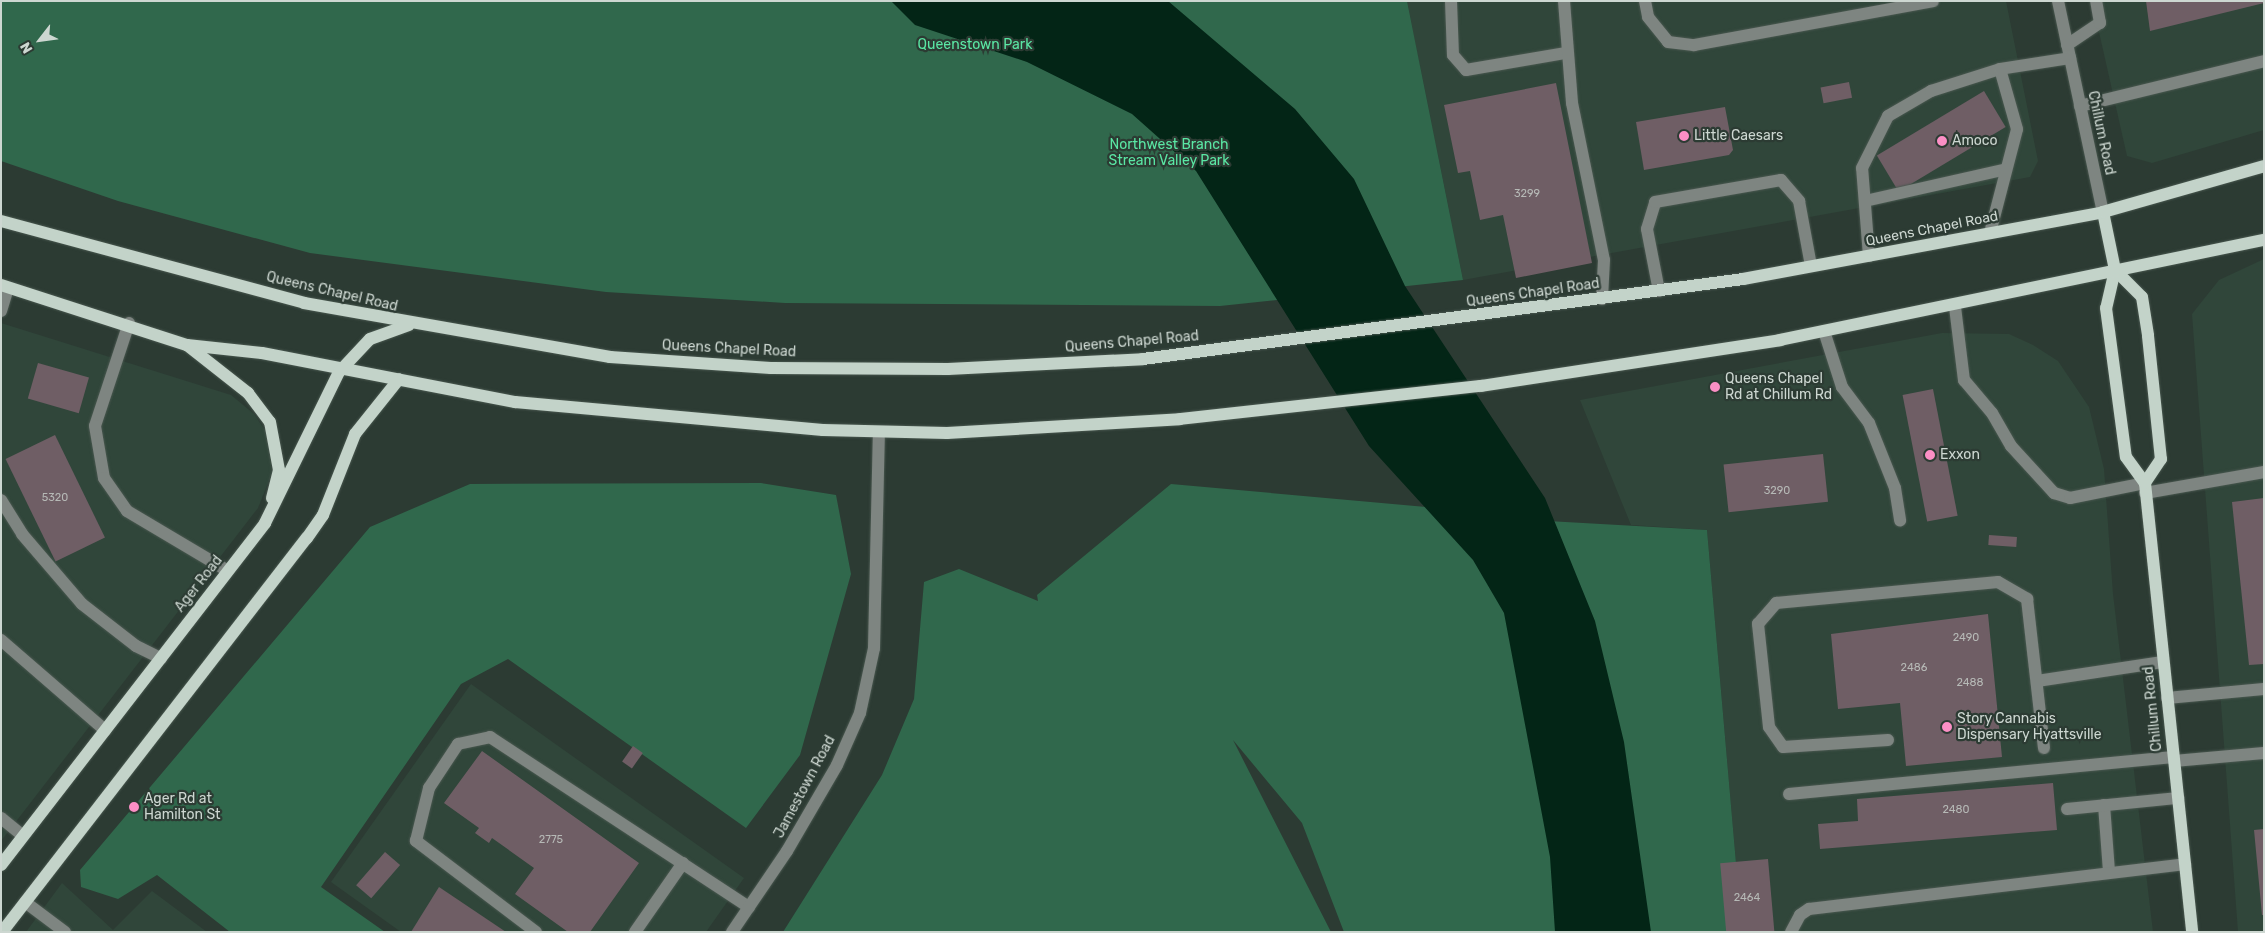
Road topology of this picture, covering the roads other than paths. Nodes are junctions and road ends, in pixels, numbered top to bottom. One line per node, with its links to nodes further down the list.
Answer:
1 (1451, 1): 8 (street)
2 (1564, 1): 8 (street)
3 (1644, 1): 4 (street)
4 (1933, 1)
5 (2058, 1): 7 (street, Chillum Road)
6 (2096, 1): 7 (street)
7 (2069, 51): 10 (street); 11 (street, Chillum Road)
8 (1565, 53): 24 (street)
9 (2264, 61): 11 (street)
10 (2000, 69): 13 (street); 14 (street)
11 (2080, 106): 15 (street, Chillum Road)
12 (2264, 166): 15 (main road, Queens Chapel Road)
13 (2003, 170): 14 (street); 17 (street)
14 (1865, 201): 19 (street)
15 (2103, 212): 17 (main road, Queens Chapel Road); 21 (main road, Chillum Road)
16 (1, 221): 28 (main road, Queens Chapel Road)
17 (1990, 233): 19 (main road, Queens Chapel Road)
18 (2264, 240): 21 (main road)
19 (1868, 256): 20 (main road, Queens Chapel Road)
20 (1811, 266): 23 (main road, Queens Chapel Road); 23 (street)
21 (2115, 270): 25 (main road); 35 (main road, Chillum Road); 35 (main road)
22 (5, 286): 26 (street); 27 (main road)
23 (1659, 291): 24 (main road, Queens Chapel Road)
24 (1602, 299): 28 (main road, Queens Chapel Road)
25 (1955, 307): 29 (main road); 35 (street)
26 (1, 311)
27 (129, 322): 30 (main road); 39 (street)
28 (409, 324): 31 (main road, Ager Road)
29 (1824, 331): 33 (main road); 37 (street)
30 (187, 344): 31 (main road); 38 (main road)
31 (339, 372): 32 (main road); 38 (main road, Ager Road)
32 (400, 379): 33 (main road); 61 (main road)
33 (879, 432): 62 (street, Jamestown Road)
34 (2264, 472): 35 (street)
35 (2145, 488): 42 (main road, Chillum Road)
36 (1, 500): 41 (street)
37 (1900, 521)
38 (265, 522): 39 (main road, Ager Road)
39 (228, 570): 41 (main road, Ager Road)
40 (1, 640): 46 (street)
41 (161, 658): 46 (main road, Ager Road)
42 (2163, 662): 43 (street); 45 (main road, Chillum Road)
43 (2037, 681): 47 (street); 48 (street)
44 (2264, 688): 45 (street)
45 (2167, 698): 50 (main road, Chillum Road)
46 (105, 730): 56 (main road, Ager Road)
47 (1888, 740)
48 (2044, 748)
49 (2264, 753): 50 (street)
50 (2174, 759): 51 (street); 52 (main road, Chillum Road)
51 (1789, 794)
52 (2178, 798): 53 (street); 58 (main road, Chillum Road)
53 (2104, 805): 54 (street); 60 (street)
54 (2067, 809)
55 (1, 818): 56 (street)
56 (23, 836): 59 (main road, Ager Road)
57 (684, 863): 62 (street); 65 (street); 66 (street)
58 (2185, 864): 60 (street); 69 (main road, Chillum Road)
59 (1, 865)
60 (2110, 871): 68 (street)
61 (24, 902): 63 (main road); 64 (street)
62 (749, 907): 67 (street, Jamestown Road)
63 (2, 932)
64 (65, 932)
65 (536, 932)
66 (635, 932)
67 (732, 932)
68 (1791, 932)
69 (2192, 932)

